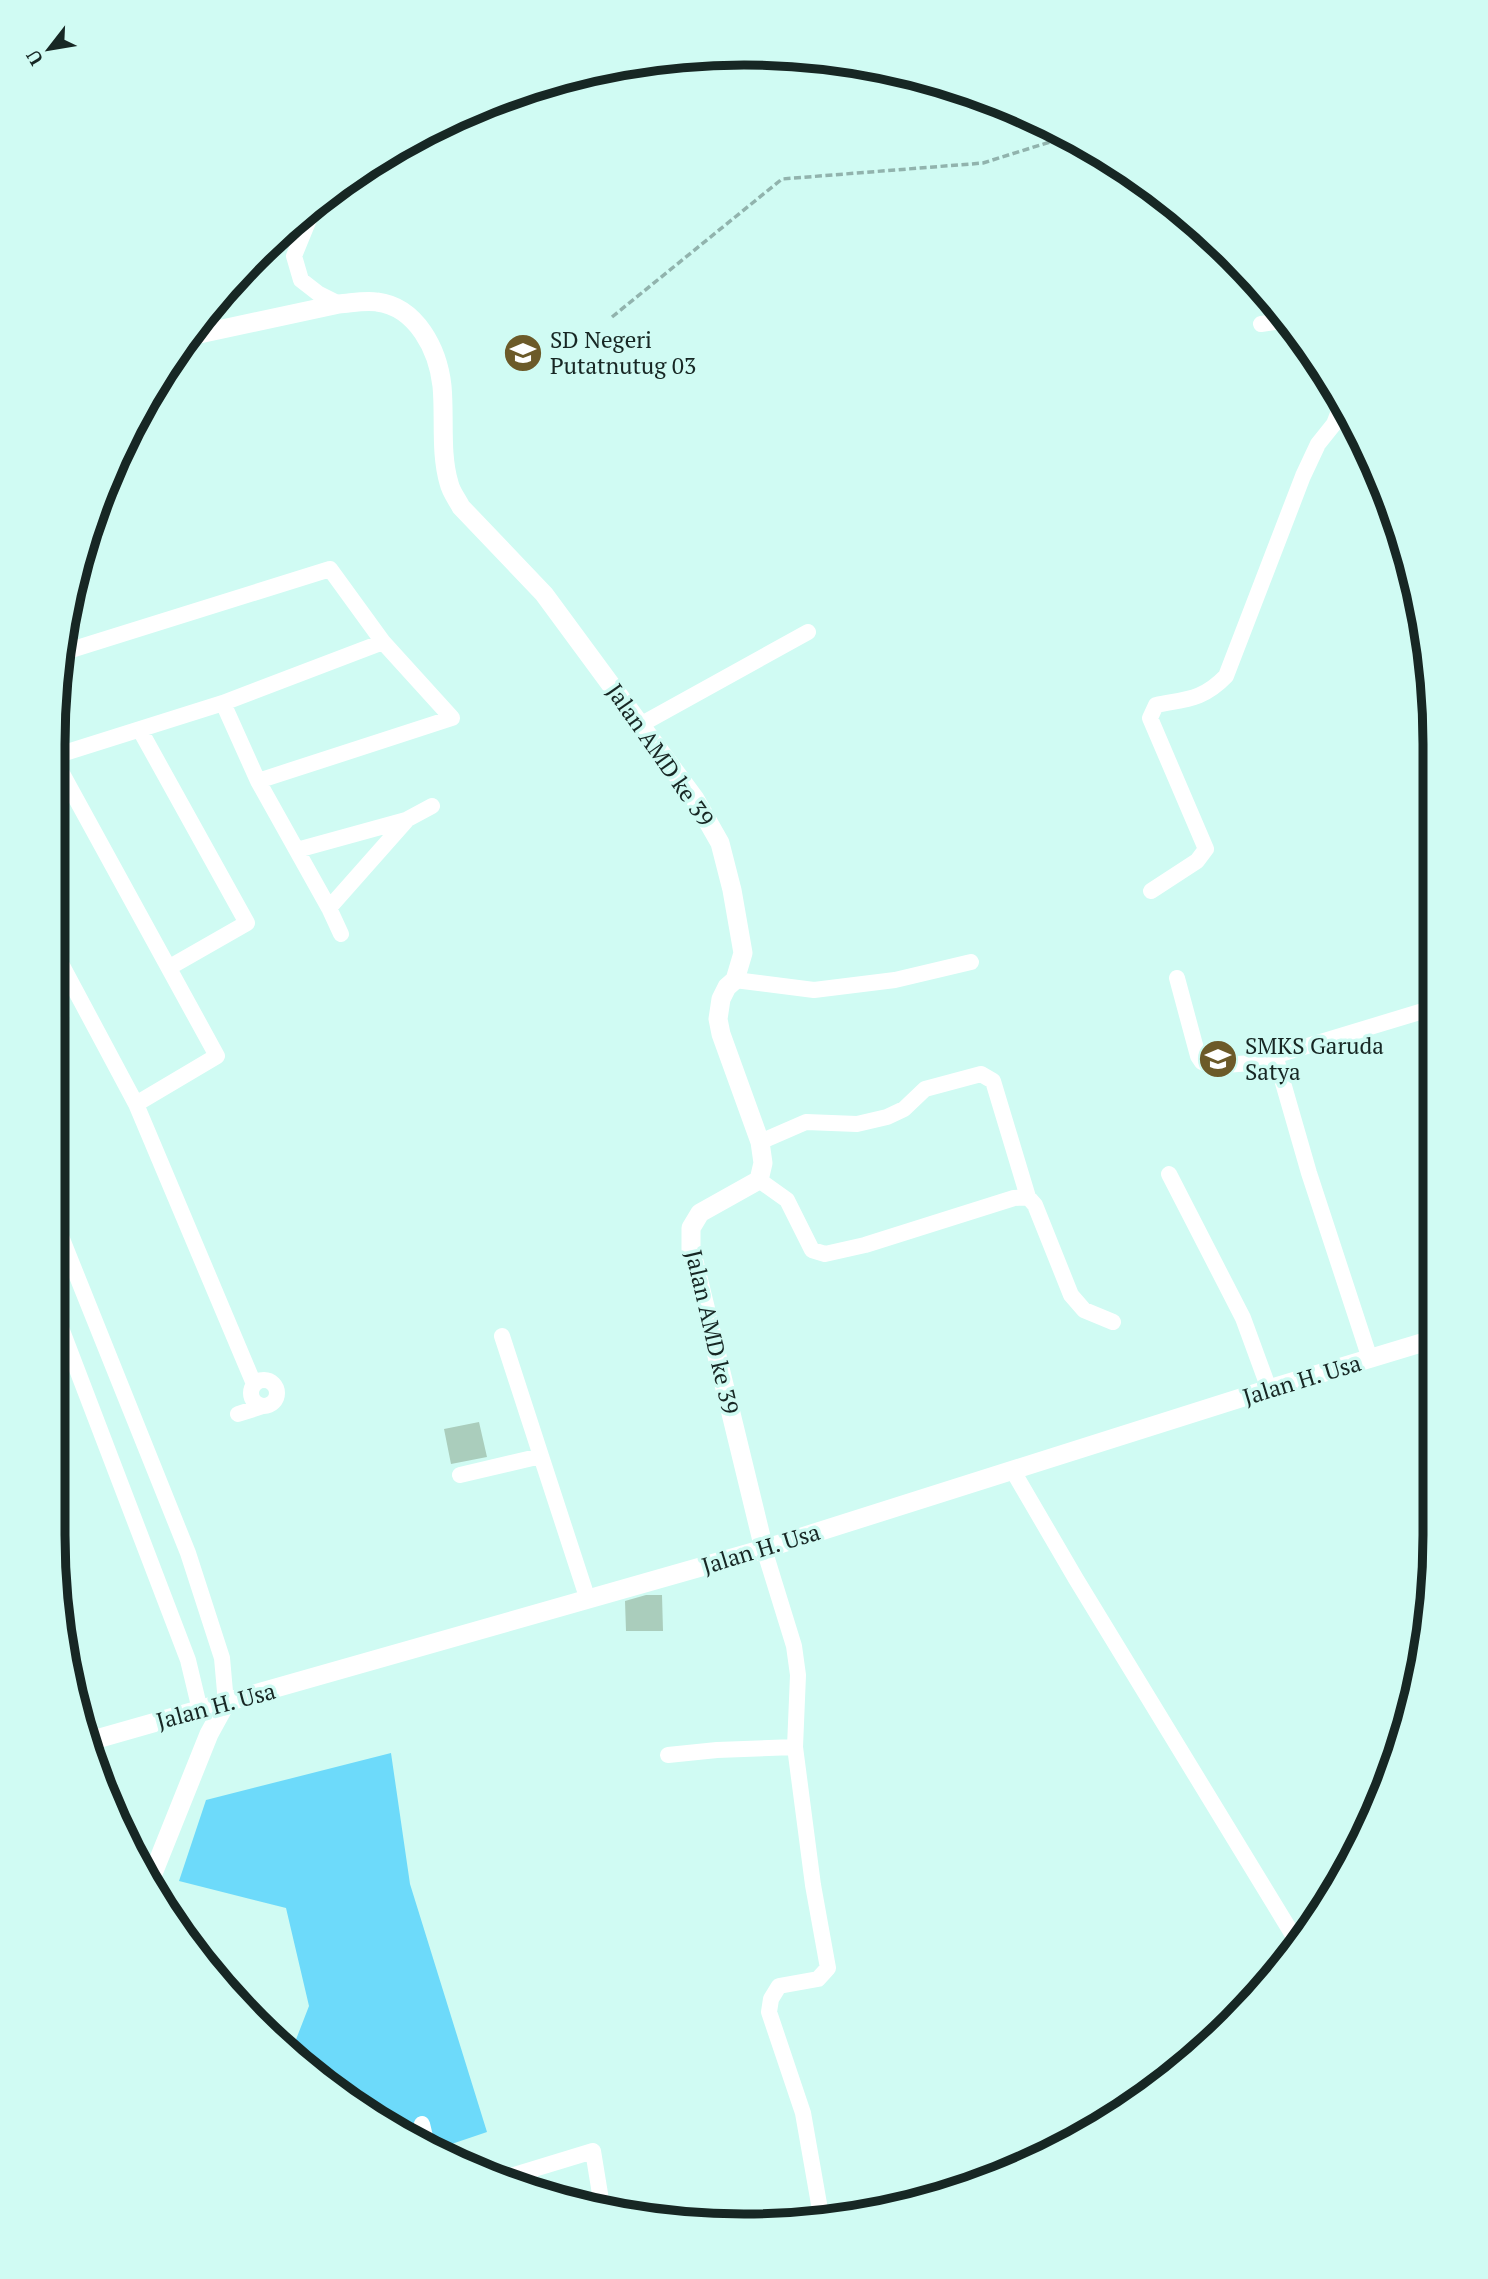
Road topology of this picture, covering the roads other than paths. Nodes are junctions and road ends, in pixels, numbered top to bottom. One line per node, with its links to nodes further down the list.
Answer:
1 (308, 223): 2 (street)
2 (339, 304): 5 (street, Jalan AMD ke 39); 11 (street, Jalan AMD ke 39)
3 (1276, 322): 4 (street)
4 (1261, 324)
5 (203, 333)
6 (1338, 415): 19 (street)
7 (808, 632): 11 (street)
8 (383, 642): 9 (street); 10 (street); 15 (street)
9 (72, 650)
10 (222, 703): 12 (street); 15 (street)
11 (640, 725): 26 (street, Jalan AMD ke 39)
12 (140, 730): 13 (street); 23 (street)
13 (65, 753)
14 (65, 779): 23 (street)
15 (258, 781): 18 (street)
16 (432, 806): 17 (street)
17 (406, 820): 18 (street); 20 (street)
18 (297, 850): 20 (street)
19 (1152, 891)
20 (329, 908): 21 (street)
21 (341, 934)
22 (971, 962): 26 (street)
23 (170, 967): 29 (street)
24 (65, 971): 29 (street)
25 (1177, 978): 28 (street)
26 (735, 980): 30 (street, Jalan AMD ke 39)
27 (1423, 1011): 28 (street)
28 (1275, 1055): 39 (street)
29 (136, 1104): 41 (street)
30 (760, 1142): 32 (street, Jalan AMD ke 39); 33 (street)
31 (1169, 1174): 40 (street)
32 (759, 1180): 33 (street); 45 (street, Jalan AMD ke 39)
33 (1028, 1197): 35 (street)
34 (65, 1246): 47 (street)
35 (1113, 1322)
36 (502, 1336): 42 (street)
37 (65, 1338): 48 (street)
38 (1423, 1342): 39 (street, Jalan H. Usa)
39 (1370, 1359): 40 (street, Jalan H. Usa)
40 (1269, 1389): 43 (street, Jalan H. Usa)
41 (238, 1415)
42 (541, 1456): 44 (street); 46 (street)
43 (1013, 1471): 45 (street, Jalan H. Usa); 54 (street)
44 (460, 1475)
45 (764, 1549): 46 (street, Jalan H. Usa); 51 (street)
46 (588, 1600): 47 (street, Jalan H. Usa)
47 (226, 1703): 48 (street, Jalan H. Usa); 49 (street)
48 (200, 1710): 49 (street); 50 (street, Jalan H. Usa)
49 (209, 1734): 53 (street)
50 (96, 1738)
51 (795, 1747): 52 (street); 59 (street)
52 (668, 1755)
53 (154, 1871)
54 (1293, 1935)
55 (422, 2124): 56 (street)
56 (424, 2134)
57 (516, 2174): 58 (street)
58 (601, 2199)
59 (820, 2209)

